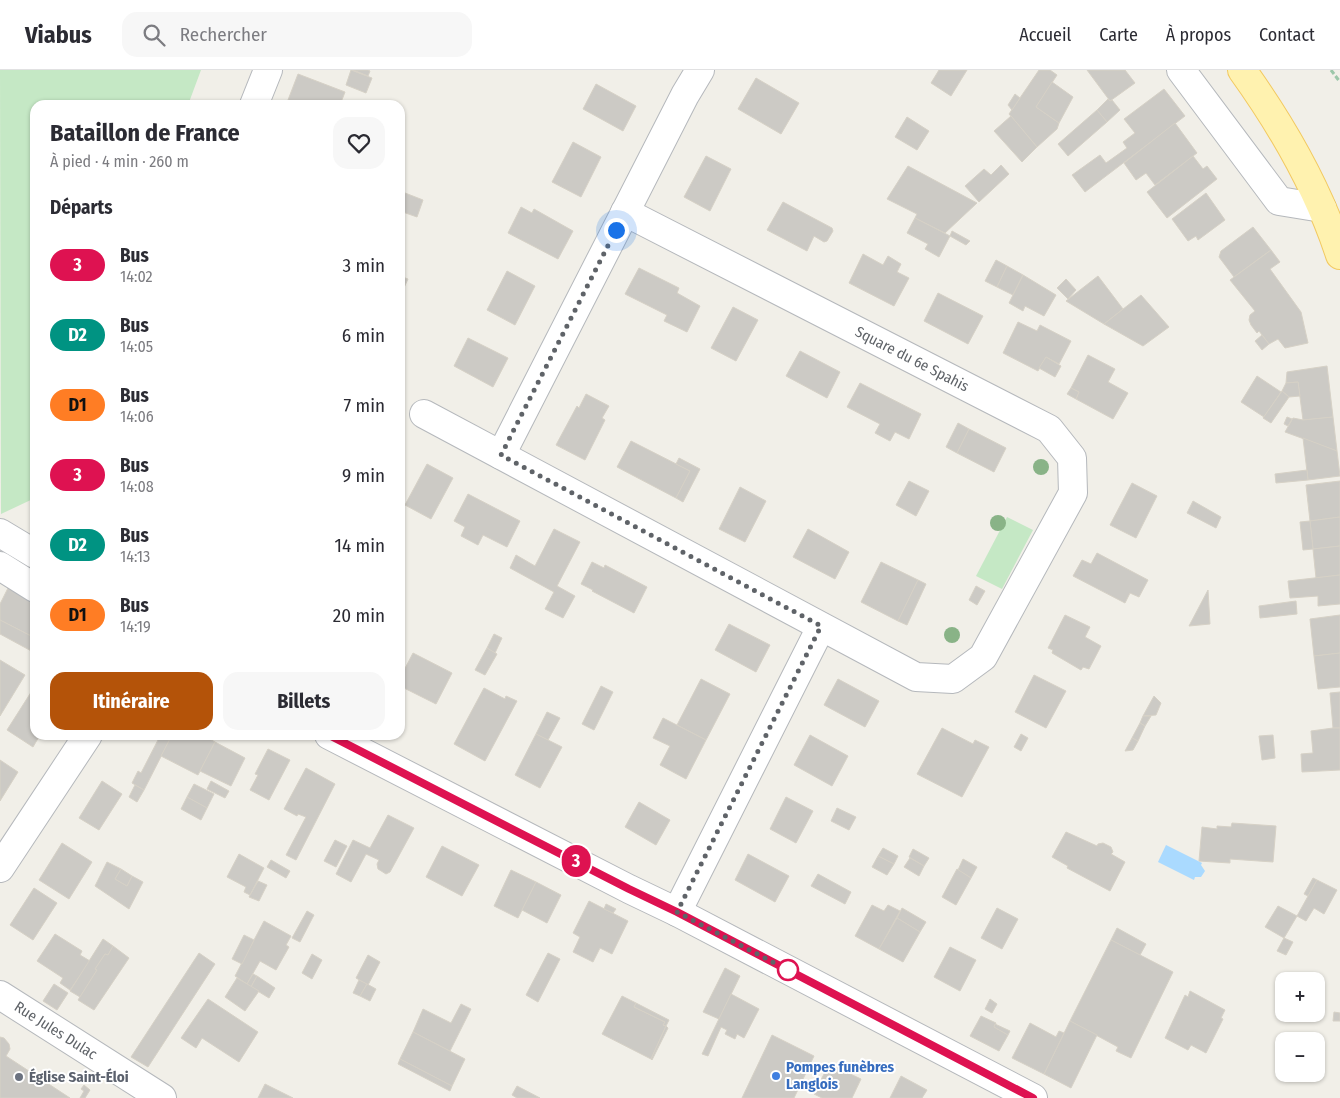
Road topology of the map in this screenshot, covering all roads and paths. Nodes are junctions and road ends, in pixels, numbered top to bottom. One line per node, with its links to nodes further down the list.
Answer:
1 (268, 70): 7 (street)
2 (700, 70): 9 (street)
3 (1180, 70): 8 (street)
4 (1242, 70): 8 (main road)
5 (1331, 70): 6 (path)
6 (1340, 82)
7 (256, 100)
8 (1322, 208): 10 (main road)
9 (625, 212): 12 (street); 17 (street, Square du 6e Spahis)
10 (1340, 255)
11 (424, 414): 12 (street, Square du 6e Spahis)
12 (501, 455): 17 (street, Square du 6e Spahis)
13 (0, 533): 14 (street)
14 (30, 551)
15 (0, 566): 16 (street)
16 (30, 585)
17 (821, 626): 21 (street)
18 (85, 740): 20 (street)
19 (339, 740): 21 (street)
20 (0, 868)
21 (677, 912): 24 (street)
22 (0, 995): 23 (street, Rue Jules Dulac)
23 (162, 1098)
24 (1033, 1098)

